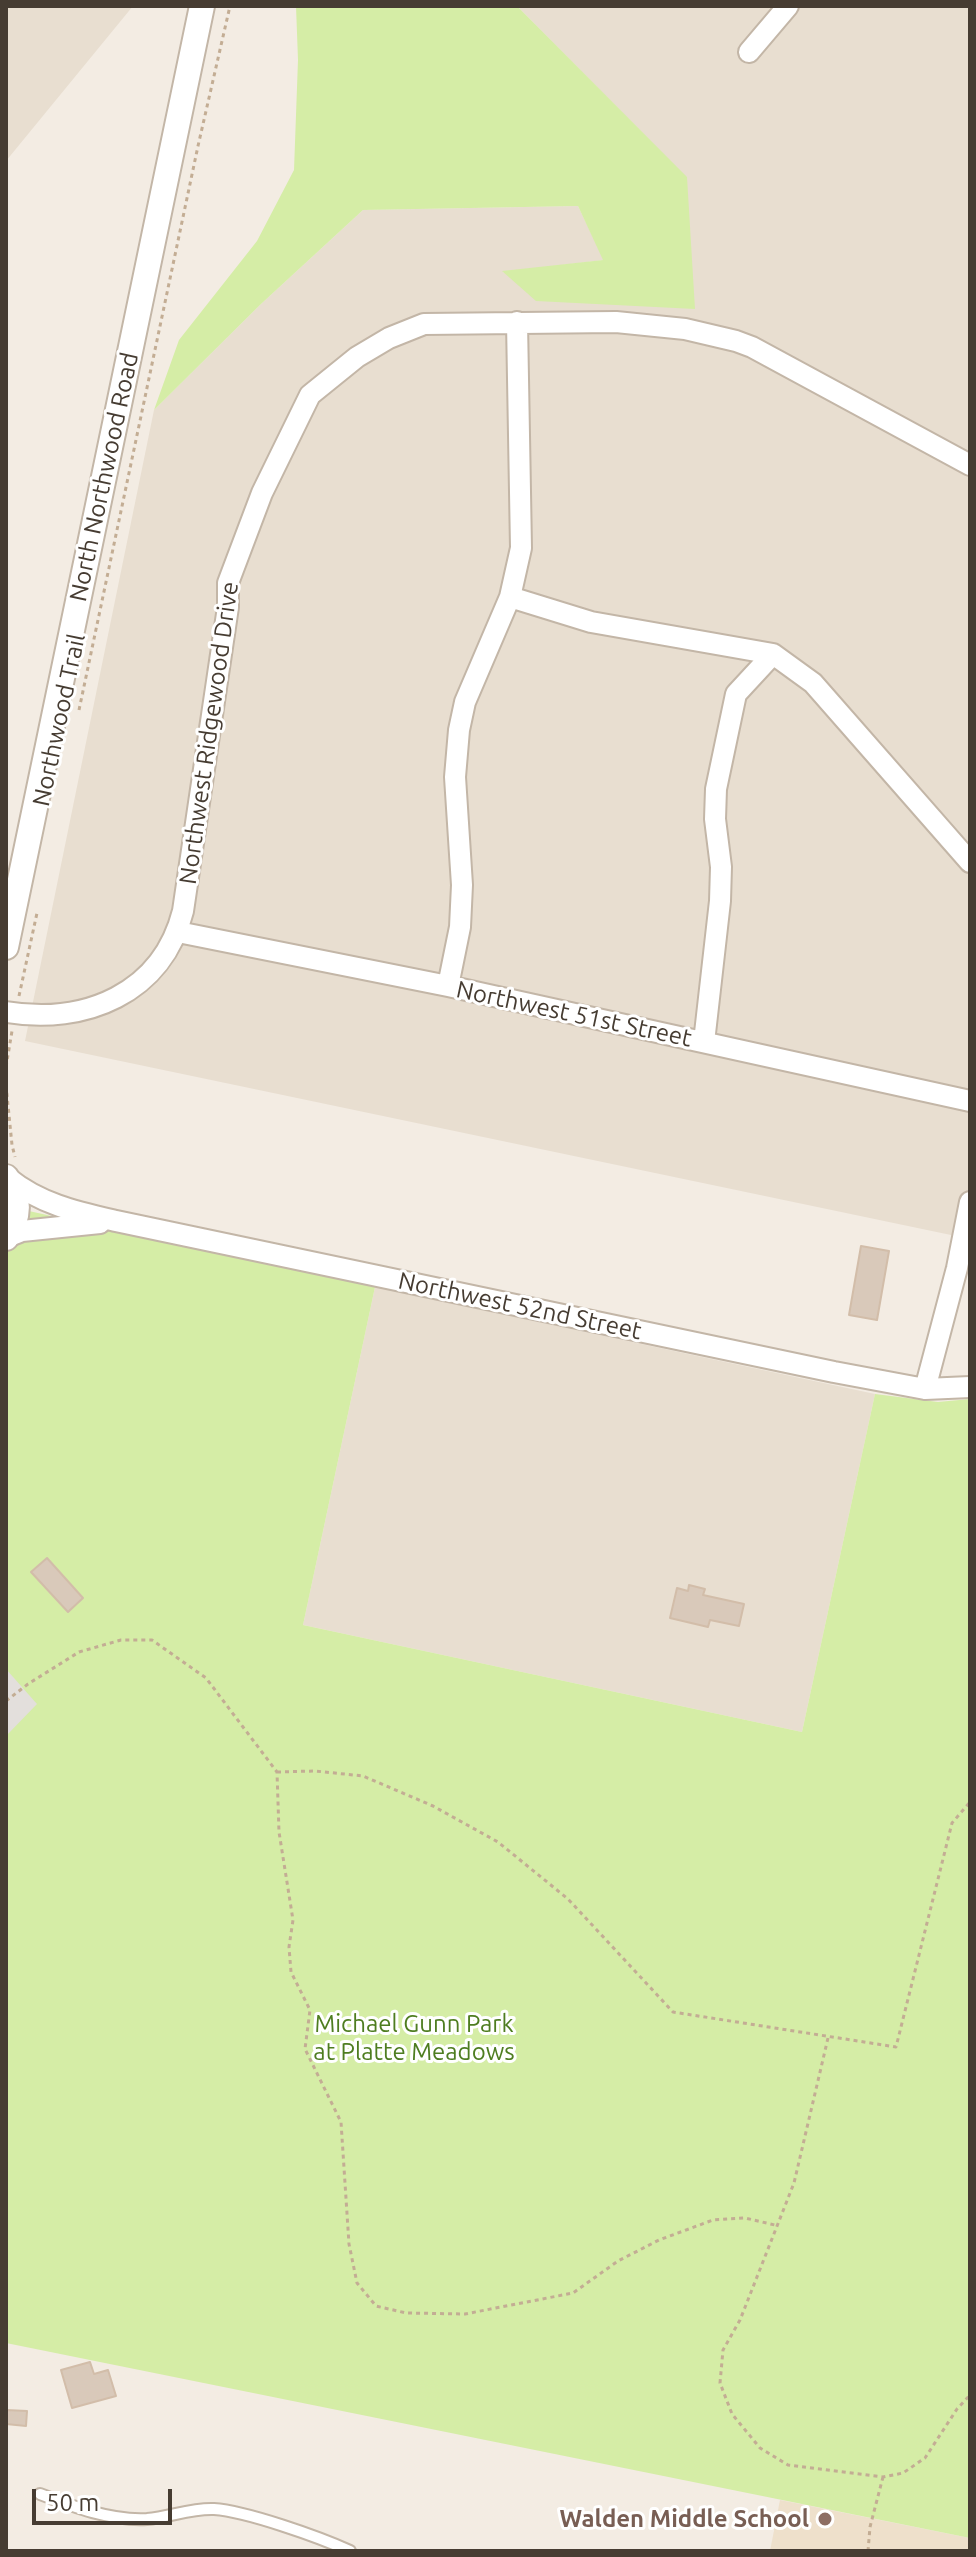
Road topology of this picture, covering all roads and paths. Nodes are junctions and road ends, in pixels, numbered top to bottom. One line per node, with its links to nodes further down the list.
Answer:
1 (202, 6): 13 (street, North Northwood Road)
2 (230, 6): 9 (path, Northwood Trail)
3 (788, 6): 4 (street)
4 (749, 52)
5 (517, 322): 6 (street, Northwest Ridgewood Drive); 7 (street); 12 (street, Northwest Ridgewood Drive)
6 (970, 465)
7 (510, 597): 8 (street); 14 (street)
8 (773, 654): 10 (street); 16 (street)
9 (77, 718)
10 (970, 862)
11 (39, 900): 15 (path)
12 (178, 932): 14 (street, Northwest 51st Street); 15 (street, Northwest Ridgewood Drive)
13 (6, 947)
14 (448, 986): 16 (street, Northwest 51st Street)
15 (10, 1013): 17 (path)
16 (704, 1042): 18 (street, Northwest 51st Street)
17 (6, 1067)
18 (970, 1101)
19 (7, 1177): 21 (street, Northwest 52nd Street); 22 (street)
20 (970, 1202): 24 (street)
21 (116, 1221): 22 (street, Northwest 52nd Street); 24 (street, Northwest 52nd Street)
22 (6, 1237)
23 (970, 1387): 24 (street, Northwest 52nd Street)
24 (925, 1389)
25 (6, 1701): 26 (path)
26 (277, 1772): 28 (path); 29 (path)
27 (970, 1802): 28 (path)
28 (828, 2038): 29 (path)
29 (775, 2225): 31 (path)
30 (970, 2395): 31 (path)
31 (883, 2477): 34 (path)
32 (40, 2494): 33 (lane)
33 (350, 2551)
34 (868, 2551)

